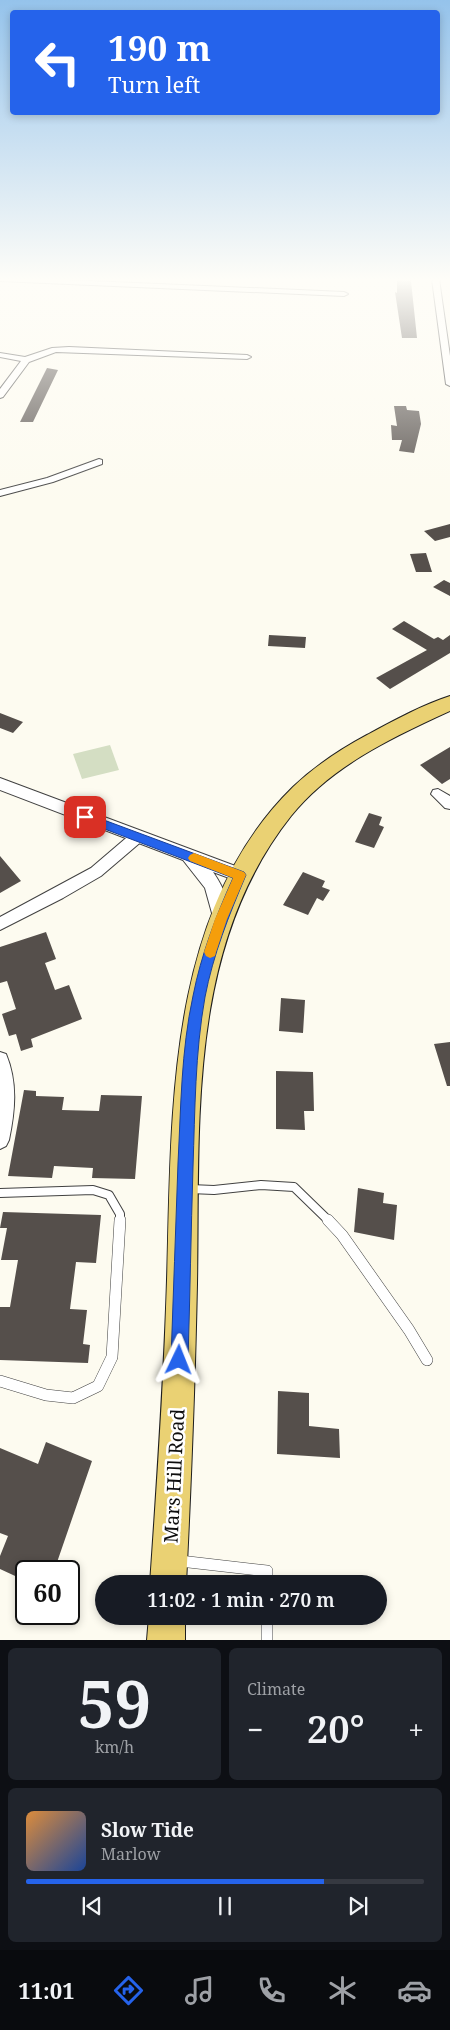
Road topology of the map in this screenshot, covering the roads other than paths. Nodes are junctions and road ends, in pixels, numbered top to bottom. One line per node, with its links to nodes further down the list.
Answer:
1 (3, 356): 6 (street)
2 (39, 356): 6 (street)
3 (214, 356): 5 (street)
4 (446, 356): 7 (street)
5 (247, 357)
6 (26, 360): 9 (street)
7 (449, 373): 8 (street)
8 (450, 384)
9 (0, 395)
10 (99, 462): 11 (street)
11 (0, 492)
12 (450, 703): 18 (main road, Mars Hill Road)
13 (0, 784): 16 (street)
14 (438, 794): 15 (street)
15 (450, 804)
16 (137, 837): 17 (street); 20 (street)
17 (183, 854): 18 (street); 19 (street)
18 (240, 875): 19 (main road, Mars Hill Road)
19 (221, 919): 23 (main road, Mars Hill Road)
20 (0, 924)
21 (0, 1060): 22 (street)
22 (0, 1140)
23 (185, 1188): 25 (lane); 27 (main road, Mars Hill Road)
24 (0, 1193): 26 (lane)
25 (427, 1360)
26 (0, 1381)
27 (169, 1572): 28 (lane)
28 (267, 1575)
29 (167, 1625): 31 (main road)
30 (267, 1625): 32 (lane)
31 (166, 1640)
32 (267, 1640)

